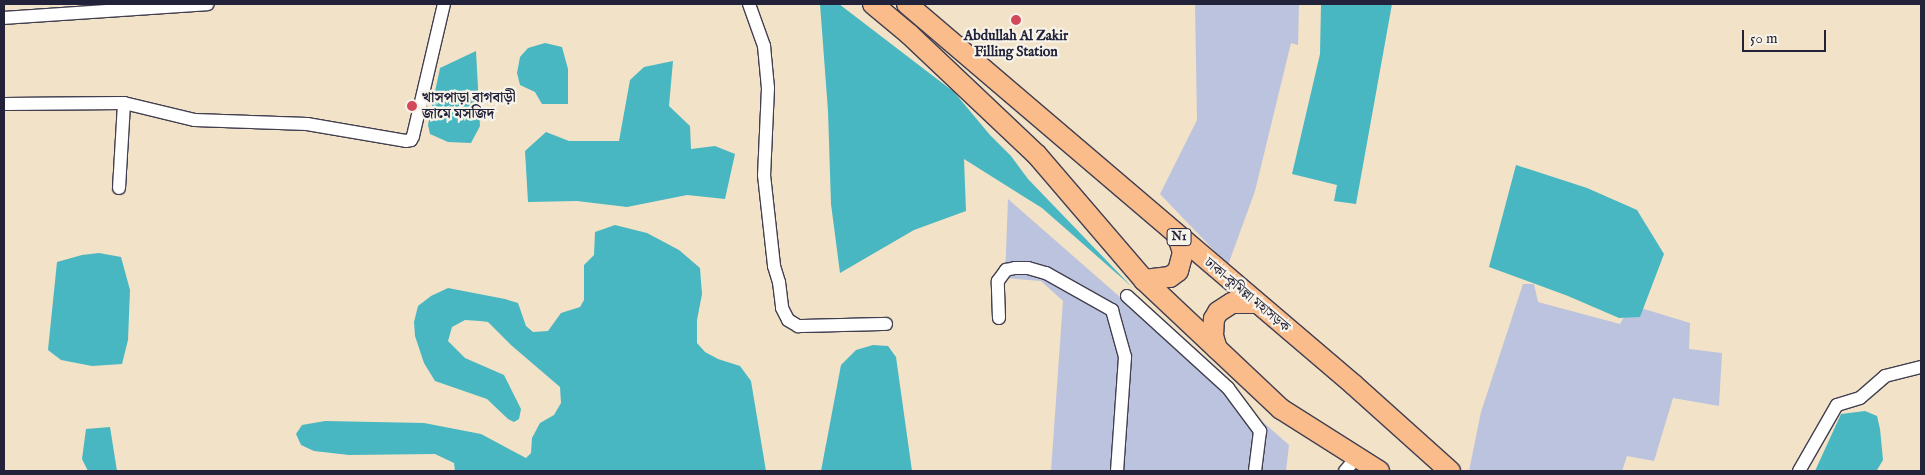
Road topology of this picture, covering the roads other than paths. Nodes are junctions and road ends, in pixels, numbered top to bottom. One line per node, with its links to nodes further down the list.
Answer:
1 (208, 4): 6 (street)
2 (444, 4): 8 (street)
3 (749, 4): 17 (street)
4 (872, 4): 13 (highway)
5 (907, 4): 12 (highway, ঢাকা–কুমিল্লা মহাসড়ক / N1)
6 (4, 18)
7 (27, 103): 8 (street); 9 (street); 10 (street)
8 (124, 103): 11 (street)
9 (4, 104)
10 (4, 111)
11 (119, 188)
12 (1177, 235): 13 (highway); 15 (highway, ঢাকা–কুমিল্লা মহাসড়ক / N1)
13 (1144, 280): 18 (highway)
14 (1127, 296): 22 (street)
15 (1257, 303): 18 (highway); 25 (highway, ঢাকা–কুমিল্লা মহাসড়ক / N1)
16 (998, 318): 21 (street)
17 (886, 324)
18 (1217, 349): 20 (highway)
19 (1921, 367): 26 (street)
20 (1358, 456): 23 (street); 24 (highway)
21 (1118, 471)
22 (1255, 471)
23 (1345, 471)
24 (1379, 471)
25 (1450, 471)
26 (1799, 471)

